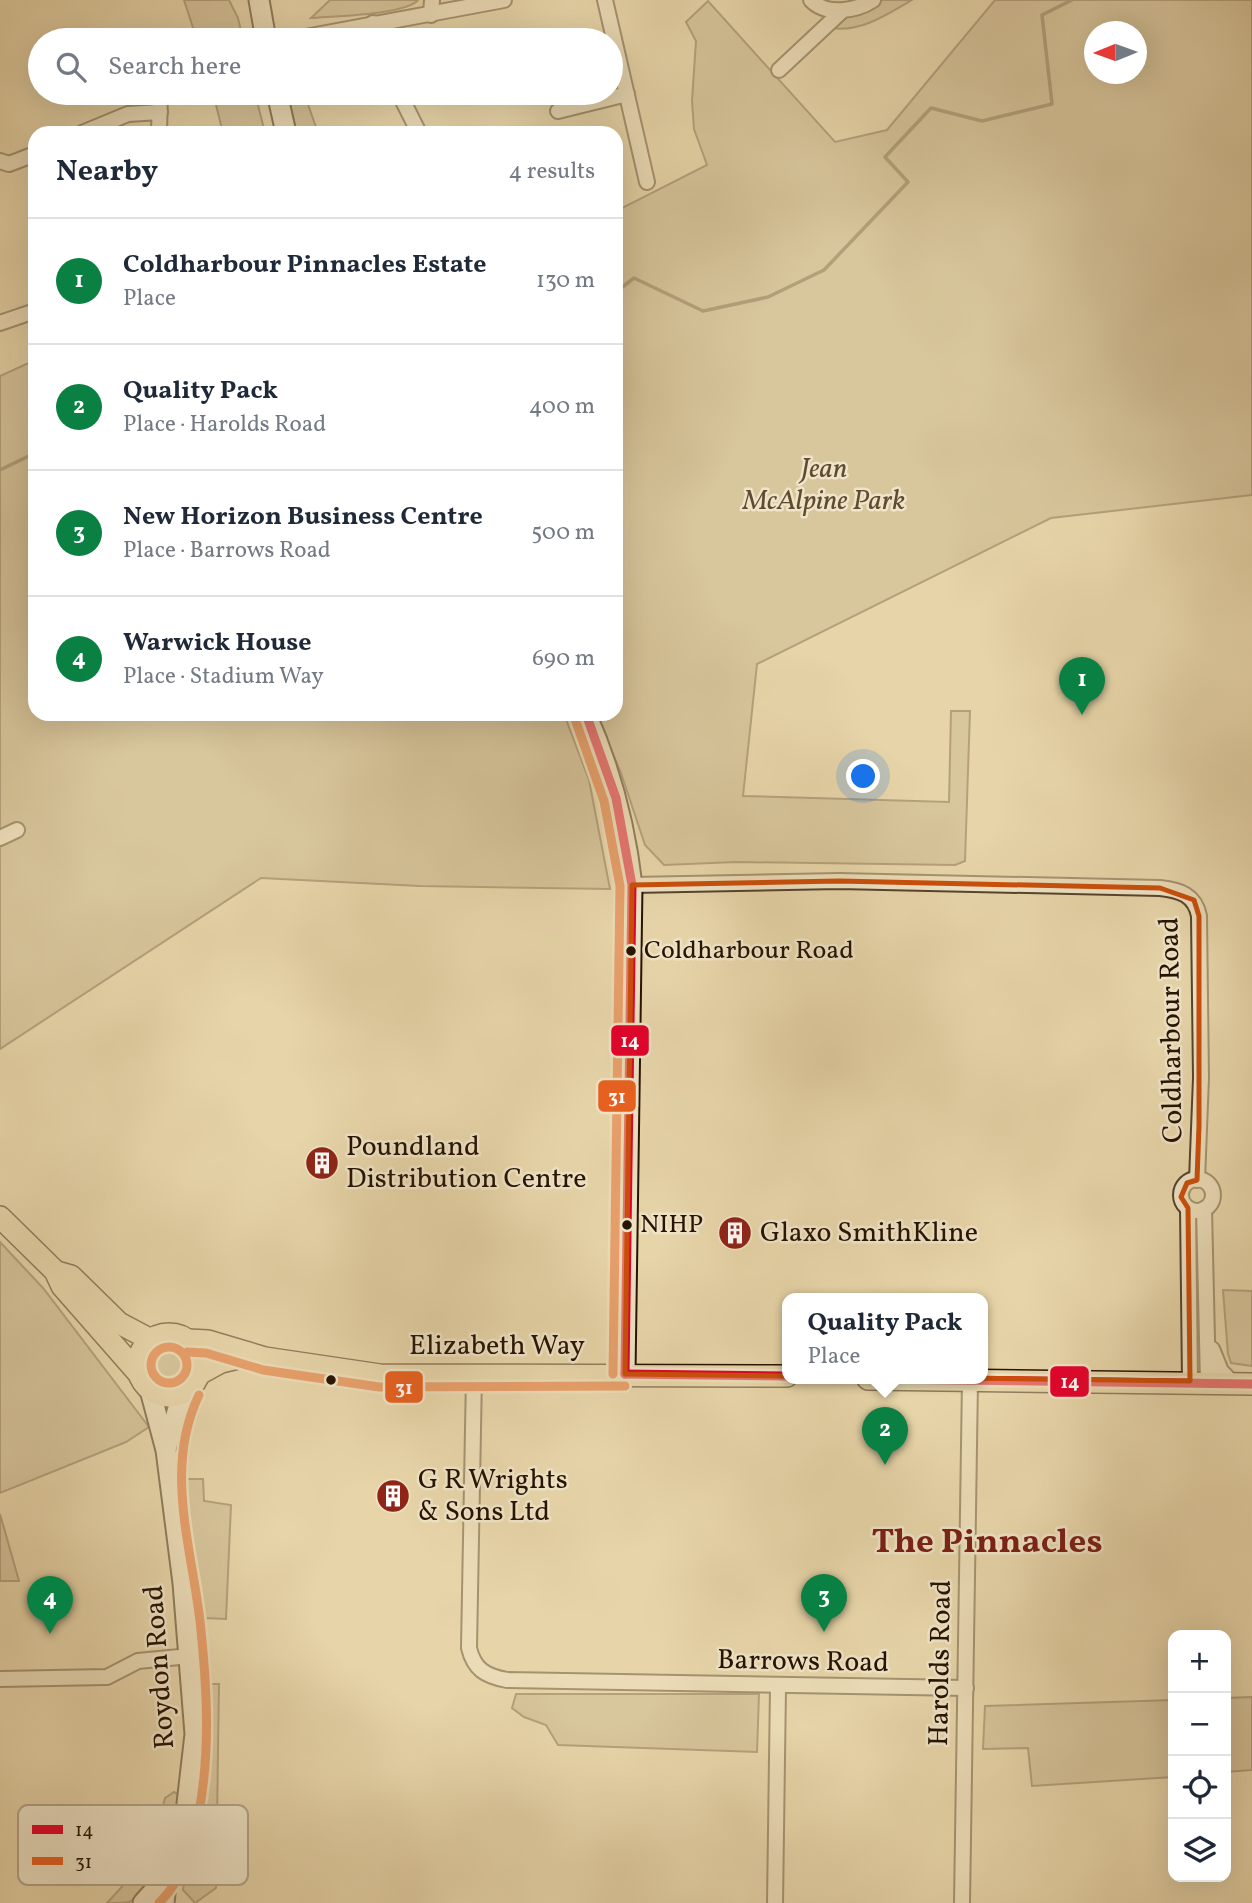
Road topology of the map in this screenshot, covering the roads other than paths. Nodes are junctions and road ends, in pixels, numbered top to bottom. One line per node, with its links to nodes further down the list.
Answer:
1 (259, 0): 9 (street)
2 (504, 0): 6 (street)
3 (605, 0): 12 (street)
4 (811, 0): 7 (street)
5 (873, 0): 7 (street)
6 (431, 8): 8 (street)
7 (842, 11): 13 (street)
8 (373, 23): 10 (street); 11 (street)
9 (264, 28)
10 (348, 28)
11 (374, 28)
12 (611, 28)
13 (779, 70)
14 (623, 81): 15 (street)
15 (626, 94): 16 (street); 29 (street)
16 (623, 95)
17 (160, 105): 22 (street)
18 (280, 105): 25 (street)
19 (405, 105): 26 (street)
20 (582, 105): 21 (street)
21 (558, 111)
22 (160, 112): 23 (street); 24 (street)
23 (99, 126)
24 (159, 126)
25 (284, 126)
26 (416, 126)
27 (28, 157): 28 (street)
28 (0, 162)
29 (647, 182)
30 (28, 313): 31 (street)
31 (0, 323)
32 (589, 721): 35 (street)
33 (17, 830): 34 (street)
34 (0, 838)
35 (632, 885): 36 (street, Coldharbour Road); 46 (street)
36 (1197, 1180): 37 (street, Coldharbour Road); 38 (street, Coldharbour Road)
37 (1188, 1208): 38 (street); 50 (street, Coldharbour Road)
38 (1205, 1209): 41 (street, Coldharbour Road)
39 (0, 1217): 40 (main road)
40 (55, 1271): 42 (main road); 51 (main road)
41 (1207, 1331): 50 (street, Coldharbour Road); 53 (street, Coldharbour Road)
42 (151, 1340): 43 (main road); 51 (main road)
43 (188, 1340): 44 (main road, Elizabeth Way); 49 (main road)
44 (251, 1355): 45 (main road, Elizabeth Way); 49 (main road, Elizabeth Way)
45 (474, 1374): 46 (main road, Elizabeth Way); 57 (street, Barrows Road)
46 (625, 1374): 47 (main road, Elizabeth Way)
47 (782, 1376)
48 (988, 1381): 50 (main road)
49 (194, 1382): 51 (main road); 54 (street, Roydon Road)
50 (1199, 1382): 53 (main road)
51 (145, 1383): 54 (street, Roydon Road)
52 (970, 1384): 58 (street, Harolds Road)
53 (1242, 1384)
54 (166, 1450): 55 (street, Roydon Road)
55 (190, 1656): 56 (street); 59 (street, Roydon Road)
56 (0, 1679)
57 (778, 1687): 58 (street, Barrows Road); 64 (street)
58 (965, 1688): 65 (street, Harolds Road)
59 (188, 1805)
60 (159, 1885): 62 (street, Roydon Road)
61 (166, 1885): 63 (street, Roydon Road)
62 (143, 1903)
63 (164, 1903)
64 (775, 1903)
65 (962, 1903)

